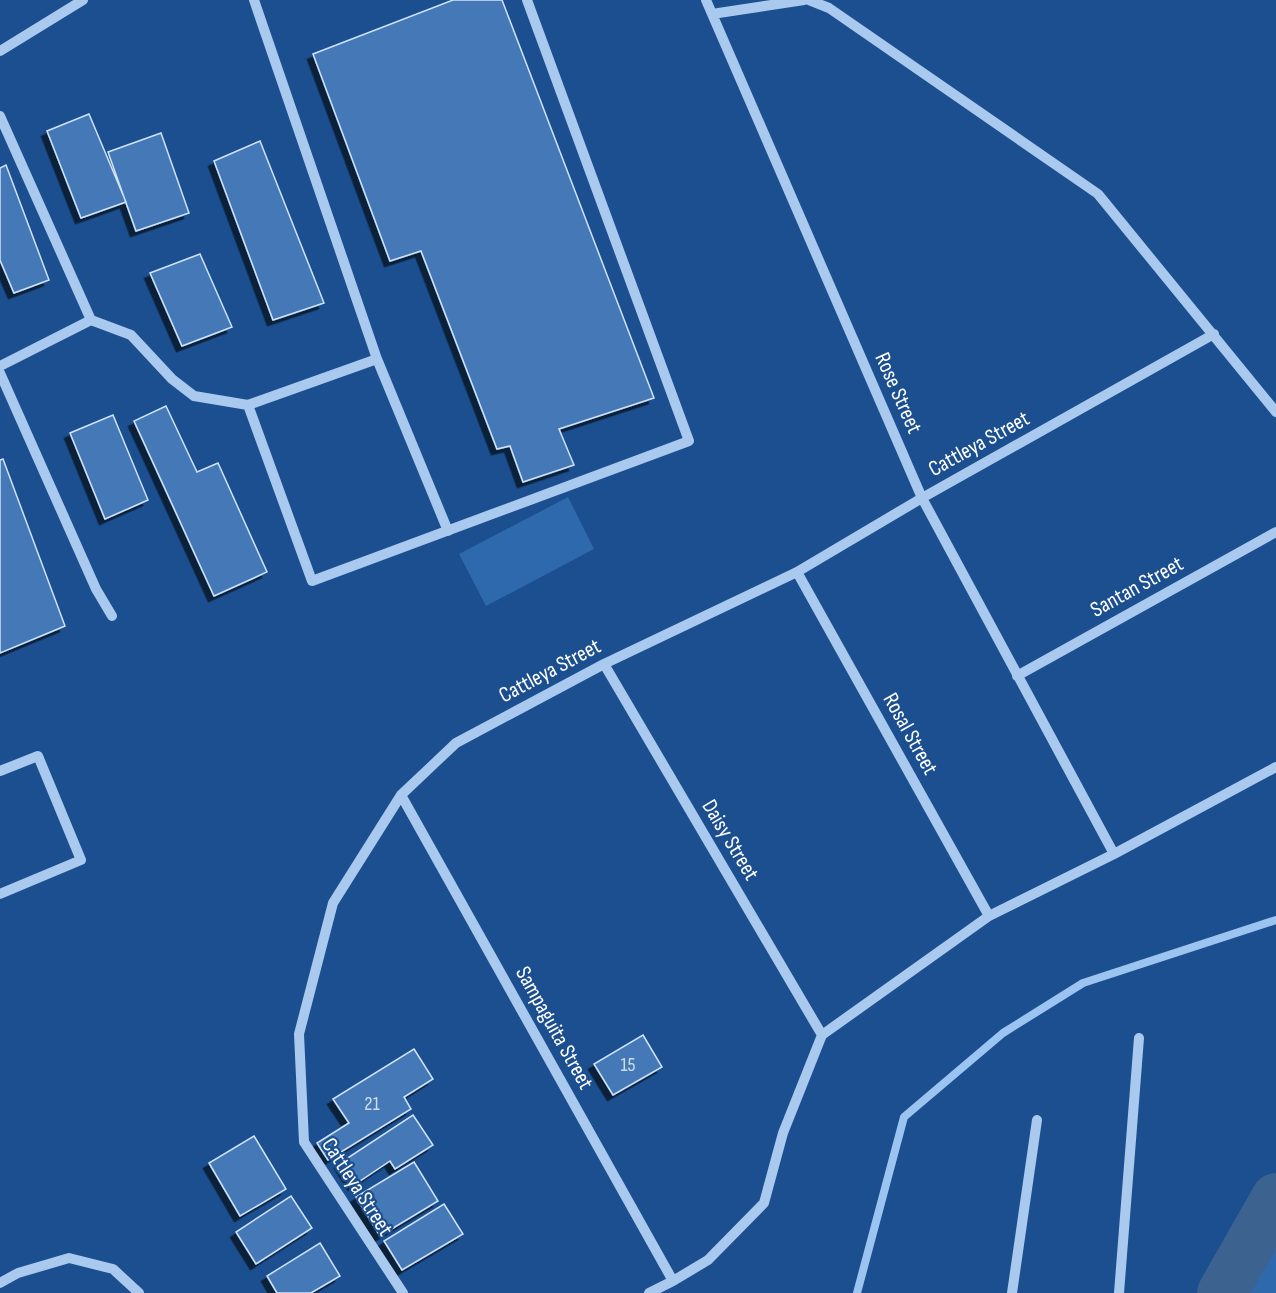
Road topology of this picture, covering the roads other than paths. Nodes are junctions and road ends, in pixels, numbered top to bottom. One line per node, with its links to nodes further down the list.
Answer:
1 (83, 0): 8 (street)
2 (254, 0): 12 (street)
3 (527, 0): 18 (street)
4 (706, 0): 7 (street, Rose Street)
5 (804, 0): 7 (street)
6 (809, 0): 11 (street)
7 (712, 14): 17 (street, Rose Street)
8 (0, 51)
9 (0, 116): 10 (street)
10 (91, 320): 13 (street); 15 (street)
11 (1214, 334): 16 (street); 17 (street, Cattleya Street)
12 (376, 359): 15 (street); 18 (street)
13 (0, 366)
14 (0, 374): 21 (street)
15 (248, 405): 18 (street)
16 (1276, 412)
17 (922, 498): 20 (street, Cattleya Street); 23 (street, Rose Street)
18 (448, 531)
19 (1276, 531): 23 (street, Santan Street)
20 (797, 572): 22 (street, Cattleya Street); 29 (street, Rosal Street)
21 (111, 616)
22 (604, 664): 26 (street, Cattleya Street); 30 (street, Daisy Street)
23 (1017, 676): 27 (street, Rose Street)
24 (1276, 766): 27 (street)
25 (0, 771): 28 (street)
26 (400, 795): 33 (street, Sampaguita Street); 36 (street, Cattleya Street)
27 (1113, 854): 29 (street)
28 (0, 894)
29 (989, 916): 30 (street)
30 (822, 1035): 33 (street)
31 (1139, 1038): 39 (street)
32 (1037, 1120): 38 (street)
33 (673, 1281): 37 (street)
34 (0, 1283): 35 (street)
35 (139, 1293)
36 (403, 1293)
37 (649, 1293)
38 (1012, 1293)
39 (1119, 1293)

